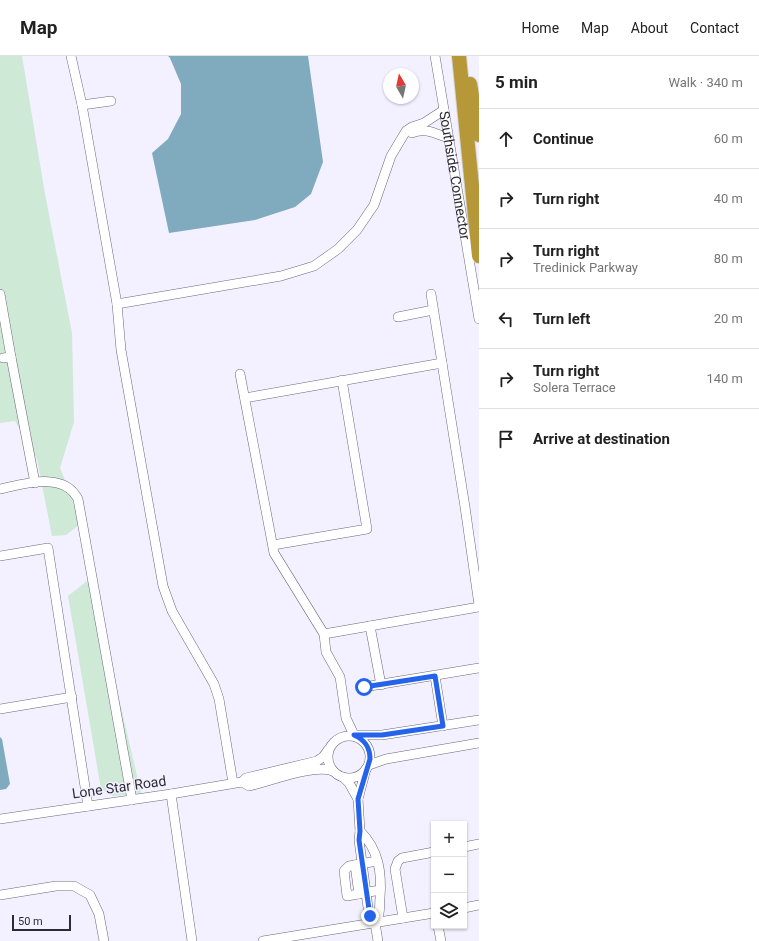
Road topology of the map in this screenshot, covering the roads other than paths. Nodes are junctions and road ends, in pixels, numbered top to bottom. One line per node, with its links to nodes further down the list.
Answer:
1 (72, 56): 6 (street)
2 (435, 56): 7 (street, Southside Connector)
3 (459, 56): 11 (highway)
4 (465, 56): 9 (highway)
5 (111, 101): 6 (street)
6 (82, 105): 14 (street)
7 (444, 110): 8 (street); 10 (street, Southside Connector)
8 (405, 135): 10 (street); 14 (street)
9 (479, 135)
10 (448, 138): 17 (street, Southside Connector)
11 (479, 256)
12 (0, 294): 22 (street)
13 (431, 294): 15 (street)
14 (117, 304): 46 (street)
15 (433, 310): 16 (street); 18 (street)
16 (398, 317)
17 (479, 319)
18 (442, 362): 20 (street); 26 (street)
19 (240, 374): 21 (street)
20 (342, 380): 21 (street); 24 (street)
21 (245, 398): 24 (street)
22 (35, 483): 23 (street); 49 (street)
23 (0, 489)
24 (272, 545): 28 (street)
25 (0, 556): 33 (street)
26 (479, 606): 27 (street)
27 (370, 626): 28 (street); 31 (street)
28 (324, 634): 35 (street)
29 (479, 668): 30 (street)
30 (435, 676): 31 (street); 37 (street)
31 (381, 684): 32 (street)
32 (364, 687)
33 (72, 697): 34 (street); 50 (street)
34 (0, 709)
35 (346, 718): 38 (street); 39 (street)
36 (479, 720): 37 (street)
37 (443, 726): 38 (street)
38 (354, 735): 39 (street); 42 (street)
39 (340, 737): 41 (street)
40 (479, 743): 42 (street)
41 (328, 750): 43 (street); 45 (street, Lone Star Road)
42 (368, 767): 44 (street); 48 (street)
43 (333, 771): 44 (street); 45 (street, Lone Star Road)
44 (343, 777): 48 (street)
45 (242, 782): 46 (street, Lone Star Road)
46 (233, 784): 47 (street, Lone Star Road)
47 (171, 794): 49 (street, Lone Star Road); 69 (street)
48 (358, 799): 52 (street)
49 (132, 800): 50 (street, Lone Star Road)
50 (88, 806): 51 (street, Lone Star Road)
51 (0, 819)
52 (360, 831): 56 (street); 57 (street)
53 (479, 844): 54 (street)
54 (467, 846)
55 (431, 853): 64 (street)
56 (377, 861): 57 (street); 58 (street)
57 (358, 864): 59 (street); 59 (street)
58 (380, 890): 59 (street); 65 (street)
59 (362, 894): 65 (street)
60 (0, 896): 68 (street)
61 (479, 905): 62 (street)
62 (467, 907)
63 (431, 913): 64 (street)
64 (403, 918): 65 (street)
65 (375, 923): 67 (street); 71 (street)
66 (439, 929): 72 (street)
67 (316, 937): 70 (street)
68 (104, 941)
69 (192, 941)
70 (263, 941)
71 (378, 941)
72 (441, 941)

